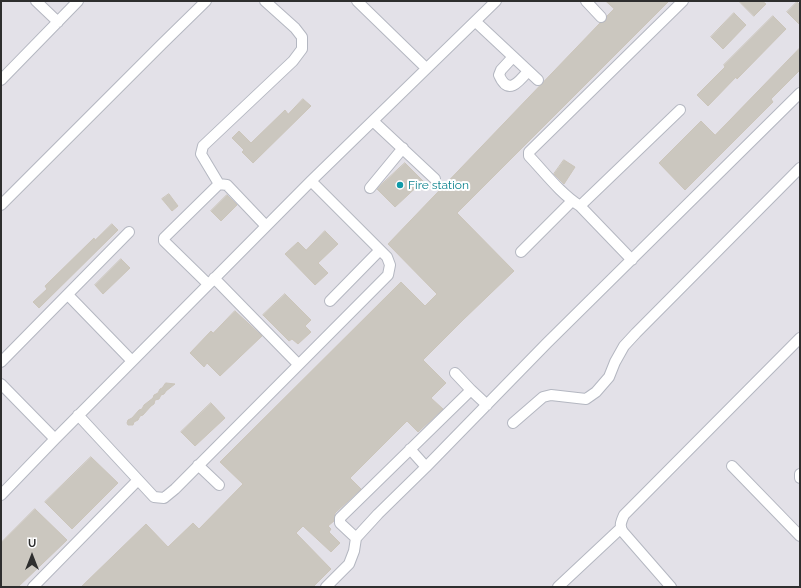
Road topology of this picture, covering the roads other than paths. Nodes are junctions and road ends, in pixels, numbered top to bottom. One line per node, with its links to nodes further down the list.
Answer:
1 (36, 1): 10 (lane)
2 (78, 1): 10 (lane)
3 (206, 1): 27 (lane)
4 (265, 1): 24 (lane)
5 (357, 1): 13 (lane)
6 (496, 1): 11 (lane)
7 (586, 1): 9 (lane)
8 (683, 1): 26 (lane)
9 (601, 17)
10 (58, 22): 15 (lane)
11 (476, 22): 12 (lane); 13 (lane)
12 (513, 57): 14 (lane); 14 (lane)
13 (426, 68): 19 (lane)
14 (528, 72): 16 (lane)
15 (1, 80)
16 (538, 80)
17 (800, 93): 32 (lane)
18 (680, 110): 26 (lane)
19 (373, 121): 20 (lane); 23 (lane)
20 (403, 148): 22 (lane); 25 (lane)
21 (800, 168): 45 (lane)
22 (435, 179)
23 (311, 181): 28 (lane); 30 (lane)
24 (219, 184): 28 (lane); 33 (lane)
25 (370, 188)
26 (576, 203): 31 (lane); 32 (lane)
27 (1, 205)
28 (266, 226): 33 (lane)
29 (129, 232): 34 (lane)
30 (380, 250): 35 (lane); 39 (lane)
31 (521, 252)
32 (632, 260): 43 (lane)
33 (211, 281): 37 (lane); 39 (lane)
34 (68, 295): 37 (lane); 38 (lane)
35 (330, 301)
36 (800, 338): 56 (lane)
37 (132, 361): 44 (lane)
38 (1, 362)
39 (298, 364): 48 (lane)
40 (455, 373): 42 (lane)
41 (1, 384): 46 (lane)
42 (471, 390): 43 (lane); 47 (lane)
43 (487, 405): 50 (lane)
44 (78, 415): 46 (lane); 53 (lane)
45 (513, 423)
46 (55, 439): 55 (lane)
47 (410, 449): 50 (lane); 58 (lane)
48 (198, 465): 53 (lane); 54 (lane)
49 (732, 466): 57 (lane)
50 (426, 467): 58 (lane)
51 (800, 474): 52 (lane)
52 (800, 478)
53 (138, 480): 59 (lane)
54 (219, 485)
55 (1, 495)
56 (621, 528): 61 (lane); 62 (lane)
57 (800, 536)
58 (356, 538): 60 (lane)
59 (33, 587)
60 (326, 587)
61 (558, 587)
62 (671, 587)

